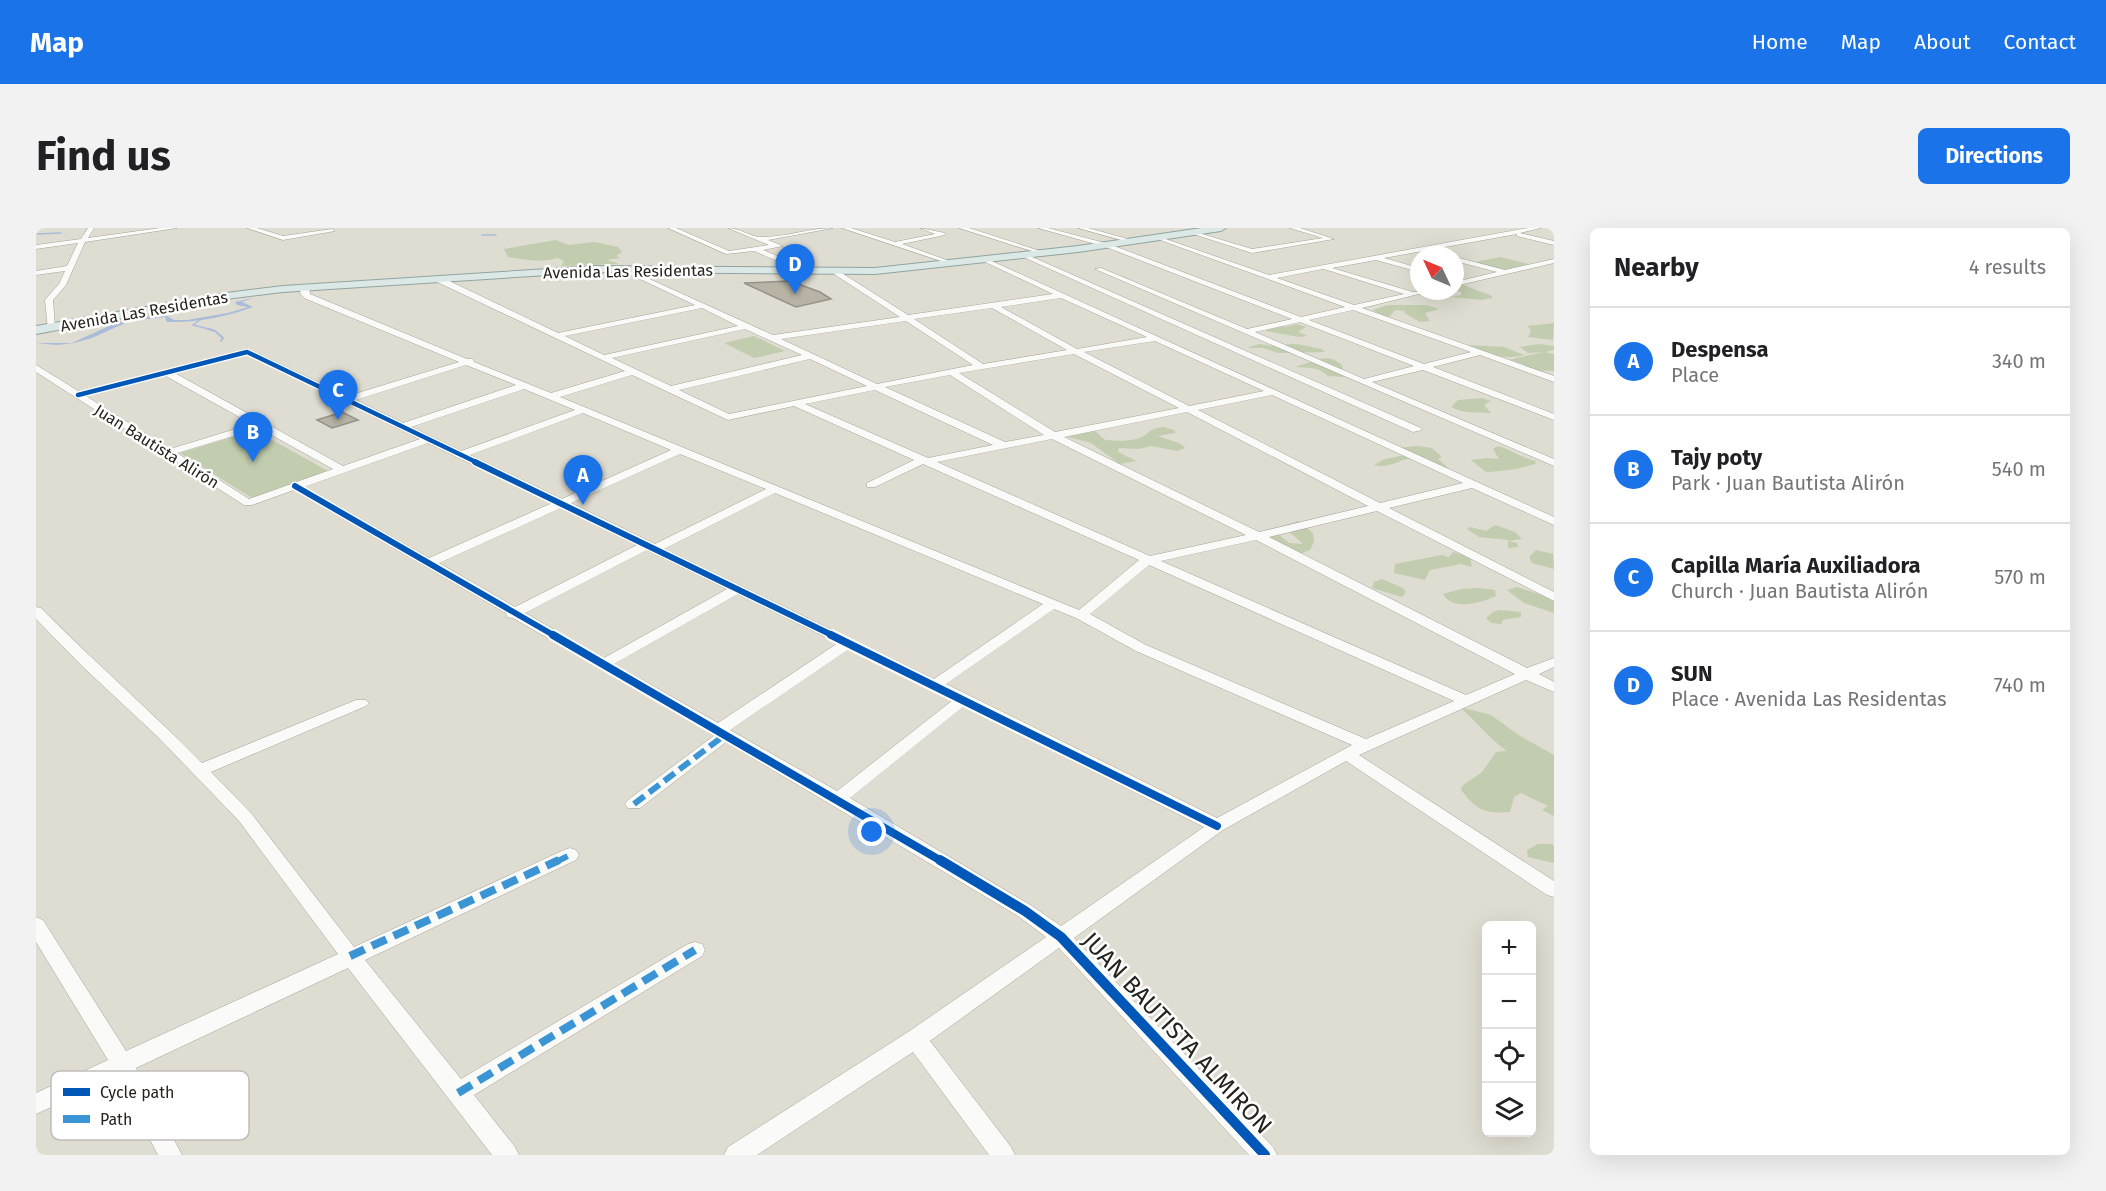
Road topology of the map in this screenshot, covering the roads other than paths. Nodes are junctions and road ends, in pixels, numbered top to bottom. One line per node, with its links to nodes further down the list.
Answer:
1 (91, 228): 19 (street)
2 (174, 228): 19 (street)
3 (250, 228): 15 (street)
4 (671, 228): 27 (street)
5 (731, 228): 20 (street)
6 (830, 228): 20 (street)
7 (845, 228): 23 (street)
8 (923, 228): 23 (street)
9 (962, 228): 29 (street)
10 (1041, 228): 24 (street)
11 (1082, 228): 21 (street)
12 (1221, 228): 16 (main road, Avenida Las Residentas)
13 (1293, 228): 16 (street)
14 (1538, 228): 17 (street)
15 (332, 231)
16 (1190, 232): 18 (main road, Avenida Las Residentas)
17 (1510, 233): 22 (street); 25 (street)
18 (1155, 237): 21 (main road, Avenida Las Residentas); 45 (street)
19 (88, 240): 26 (street); 37 (street)
20 (762, 240): 27 (street)
21 (1132, 241): 24 (main road, Avenida Las Residentas)
22 (1554, 243)
23 (893, 244): 35 (street)
24 (1106, 245): 29 (main road, Avenida Las Residentas); 59 (street)
25 (1442, 246)
26 (36, 247)
27 (754, 249): 41 (street)
28 (1410, 252): 31 (street)
29 (1042, 253): 30 (main road, Avenida Las Residentas)
30 (1023, 255): 32 (main road, Avenida Las Residentas); 49 (street)
31 (1375, 258): 36 (street); 38 (street)
32 (985, 260): 35 (main road, Avenida Las Residentas); 53 (street)
33 (1464, 261): 43 (street)
34 (1554, 261): 43 (street)
35 (952, 263): 42 (main road, Avenida Las Residentas)
36 (1323, 267): 45 (street); 51 (street)
37 (70, 268): 44 (street); 54 (street)
38 (1410, 268)
39 (620, 269): 41 (main road, Avenida Las Residentas); 46 (main road, Avenida Las Residentas); 56 (street)
40 (1100, 269): 48 (street)
41 (806, 272): 42 (main road, Avenida Las Residentas)
42 (837, 272): 58 (street)
43 (1507, 272): 47 (street)
44 (36, 273)
45 (1268, 277): 57 (street)
46 (438, 279): 50 (main road, Avenida Las Residentas); 64 (street)
47 (1464, 281)
48 (1134, 284): 49 (street); 63 (street)
49 (1099, 289): 68 (street)
50 (304, 291): 61 (main road, Avenida Las Residentas); 73 (street)
51 (1410, 293)
52 (1410, 294): 57 (street)
53 (1063, 295): 55 (street); 66 (street)
54 (42, 299): 61 (street)
55 (992, 305): 58 (street); 69 (street)
56 (700, 306): 60 (street); 64 (street)
57 (1355, 308): 59 (street); 70 (street)
58 (907, 318): 65 (street); 76 (street)
59 (1300, 320): 63 (street); 74 (street)
60 (744, 327): 65 (street); 71 (street)
61 (51, 328): 62 (main road, Avenida Las Residentas)
62 (36, 330)
63 (1245, 332): 67 (street)
64 (560, 335): 71 (street)
65 (768, 338): 72 (street)
66 (1157, 338): 69 (street); 86 (street)
67 (1270, 343): 68 (street); 81 (street)
68 (1235, 350): 90 (street)
69 (1077, 352): 76 (street); 93 (street)
70 (1479, 353): 74 (street); 80 (street)
71 (606, 357): 77 (street)
72 (808, 357): 83 (street); 84 (street)
73 (470, 362): 82 (street); 89 (street)
74 (1425, 366): 81 (street); 95 (street)
75 (36, 368): 87 (street, Juan Bautista Alirón)
76 (983, 368): 79 (street)
77 (635, 371): 84 (street); 88 (street)
78 (166, 372): 87 (street); 89 (street); 96 (street)
79 (949, 373): 83 (street); 99 (street)
80 (1552, 377)
81 (1362, 382): 85 (street)
82 (526, 385): 88 (street); 97 (street)
83 (875, 387): 91 (street); 101 (street)
84 (670, 389): 91 (street)
85 (1384, 391): 90 (street); 106 (street)
86 (1274, 392): 92 (street); 93 (street)
87 (78, 395): 103 (street, Juan Bautista Alirón)
88 (552, 396): 94 (street)
89 (348, 399): 97 (street)
90 (1347, 399): 92 (street); 98 (street)
91 (795, 403): 105 (street)
92 (1307, 407): 108 (street)
93 (1186, 409): 99 (street); 113 (street)
94 (584, 410): 102 (street); 104 (street)
95 (1554, 417)
96 (261, 424): 103 (street); 107 (street)
97 (403, 426): 100 (street)
98 (1417, 430)
99 (1052, 435): 101 (street); 115 (street)
100 (429, 440): 104 (street); 107 (street)
101 (998, 446): 105 (street)
102 (680, 450): 111 (street); 112 (street)
103 (168, 453): 110 (street, Juan Bautista Alirón)
104 (462, 454): 112 (street)
105 (925, 460): 109 (street); 117 (street)
106 (1554, 463)
107 (342, 470): 110 (street)
108 (1474, 484): 113 (street); 114 (street)
109 (871, 485)
110 (295, 486): 118 (street, JUAN BAUTISTA ALMIRON)
111 (775, 489): 116 (street); 121 (street)
112 (564, 503): 116 (street); 118 (street)
113 (1380, 507): 115 (street); 120 (street)
114 (1554, 520)
115 (1258, 536): 117 (street); 128 (street)
116 (652, 546): 119 (street); 123 (street)
117 (1147, 560): 124 (street); 132 (street)
118 (429, 563): 123 (street, JUAN BAUTISTA ALMIRON)
119 (737, 589): 125 (street); 127 (street)
120 (1554, 597)
121 (1053, 603): 124 (street); 129 (street)
122 (36, 611): 137 (street)
123 (512, 614): 127 (street, JUAN BAUTISTA ALMIRON)
124 (1081, 615): 135 (street)
125 (847, 644): 129 (street); 134 (street)
126 (1554, 662): 128 (street)
127 (603, 664): 134 (street, JUAN BAUTISTA ALMIRON)
128 (1528, 674): 130 (street); 132 (street)
129 (935, 685): 131 (street)
130 (1554, 688)
131 (963, 699): 138 (street); 140 (street)
132 (1467, 701): 135 (street)
133 (361, 703): 137 (street)
134 (722, 732): 138 (street, JUAN BAUTISTA ALMIRON); 139 (street)
135 (1366, 745): 136 (street)
136 (1346, 753): 140 (street); 142 (street)
137 (201, 770): 146 (street)
138 (838, 799): 144 (street, JUAN BAUTISTA ALMIRON)
139 (634, 804)
140 (1217, 826): 144 (street)
141 (570, 855): 146 (street)
142 (1554, 890)
143 (36, 925): 148 (street)
144 (1061, 937): 147 (street); 159 (street, JUAN BAUTISTA ALMIRON)
145 (695, 950): 151 (street)
146 (350, 956): 148 (street); 151 (street)
147 (916, 1039): 157 (street); 158 (street)
148 (122, 1064): 149 (street); 150 (street)
149 (107, 1071)
150 (126, 1071)
151 (458, 1093): 156 (street)
152 (51, 1097): 153 (street)
153 (36, 1104)
154 (162, 1140): 155 (street)
155 (170, 1155)
156 (507, 1155)
157 (736, 1155)
158 (1003, 1155)
159 (1265, 1155)

